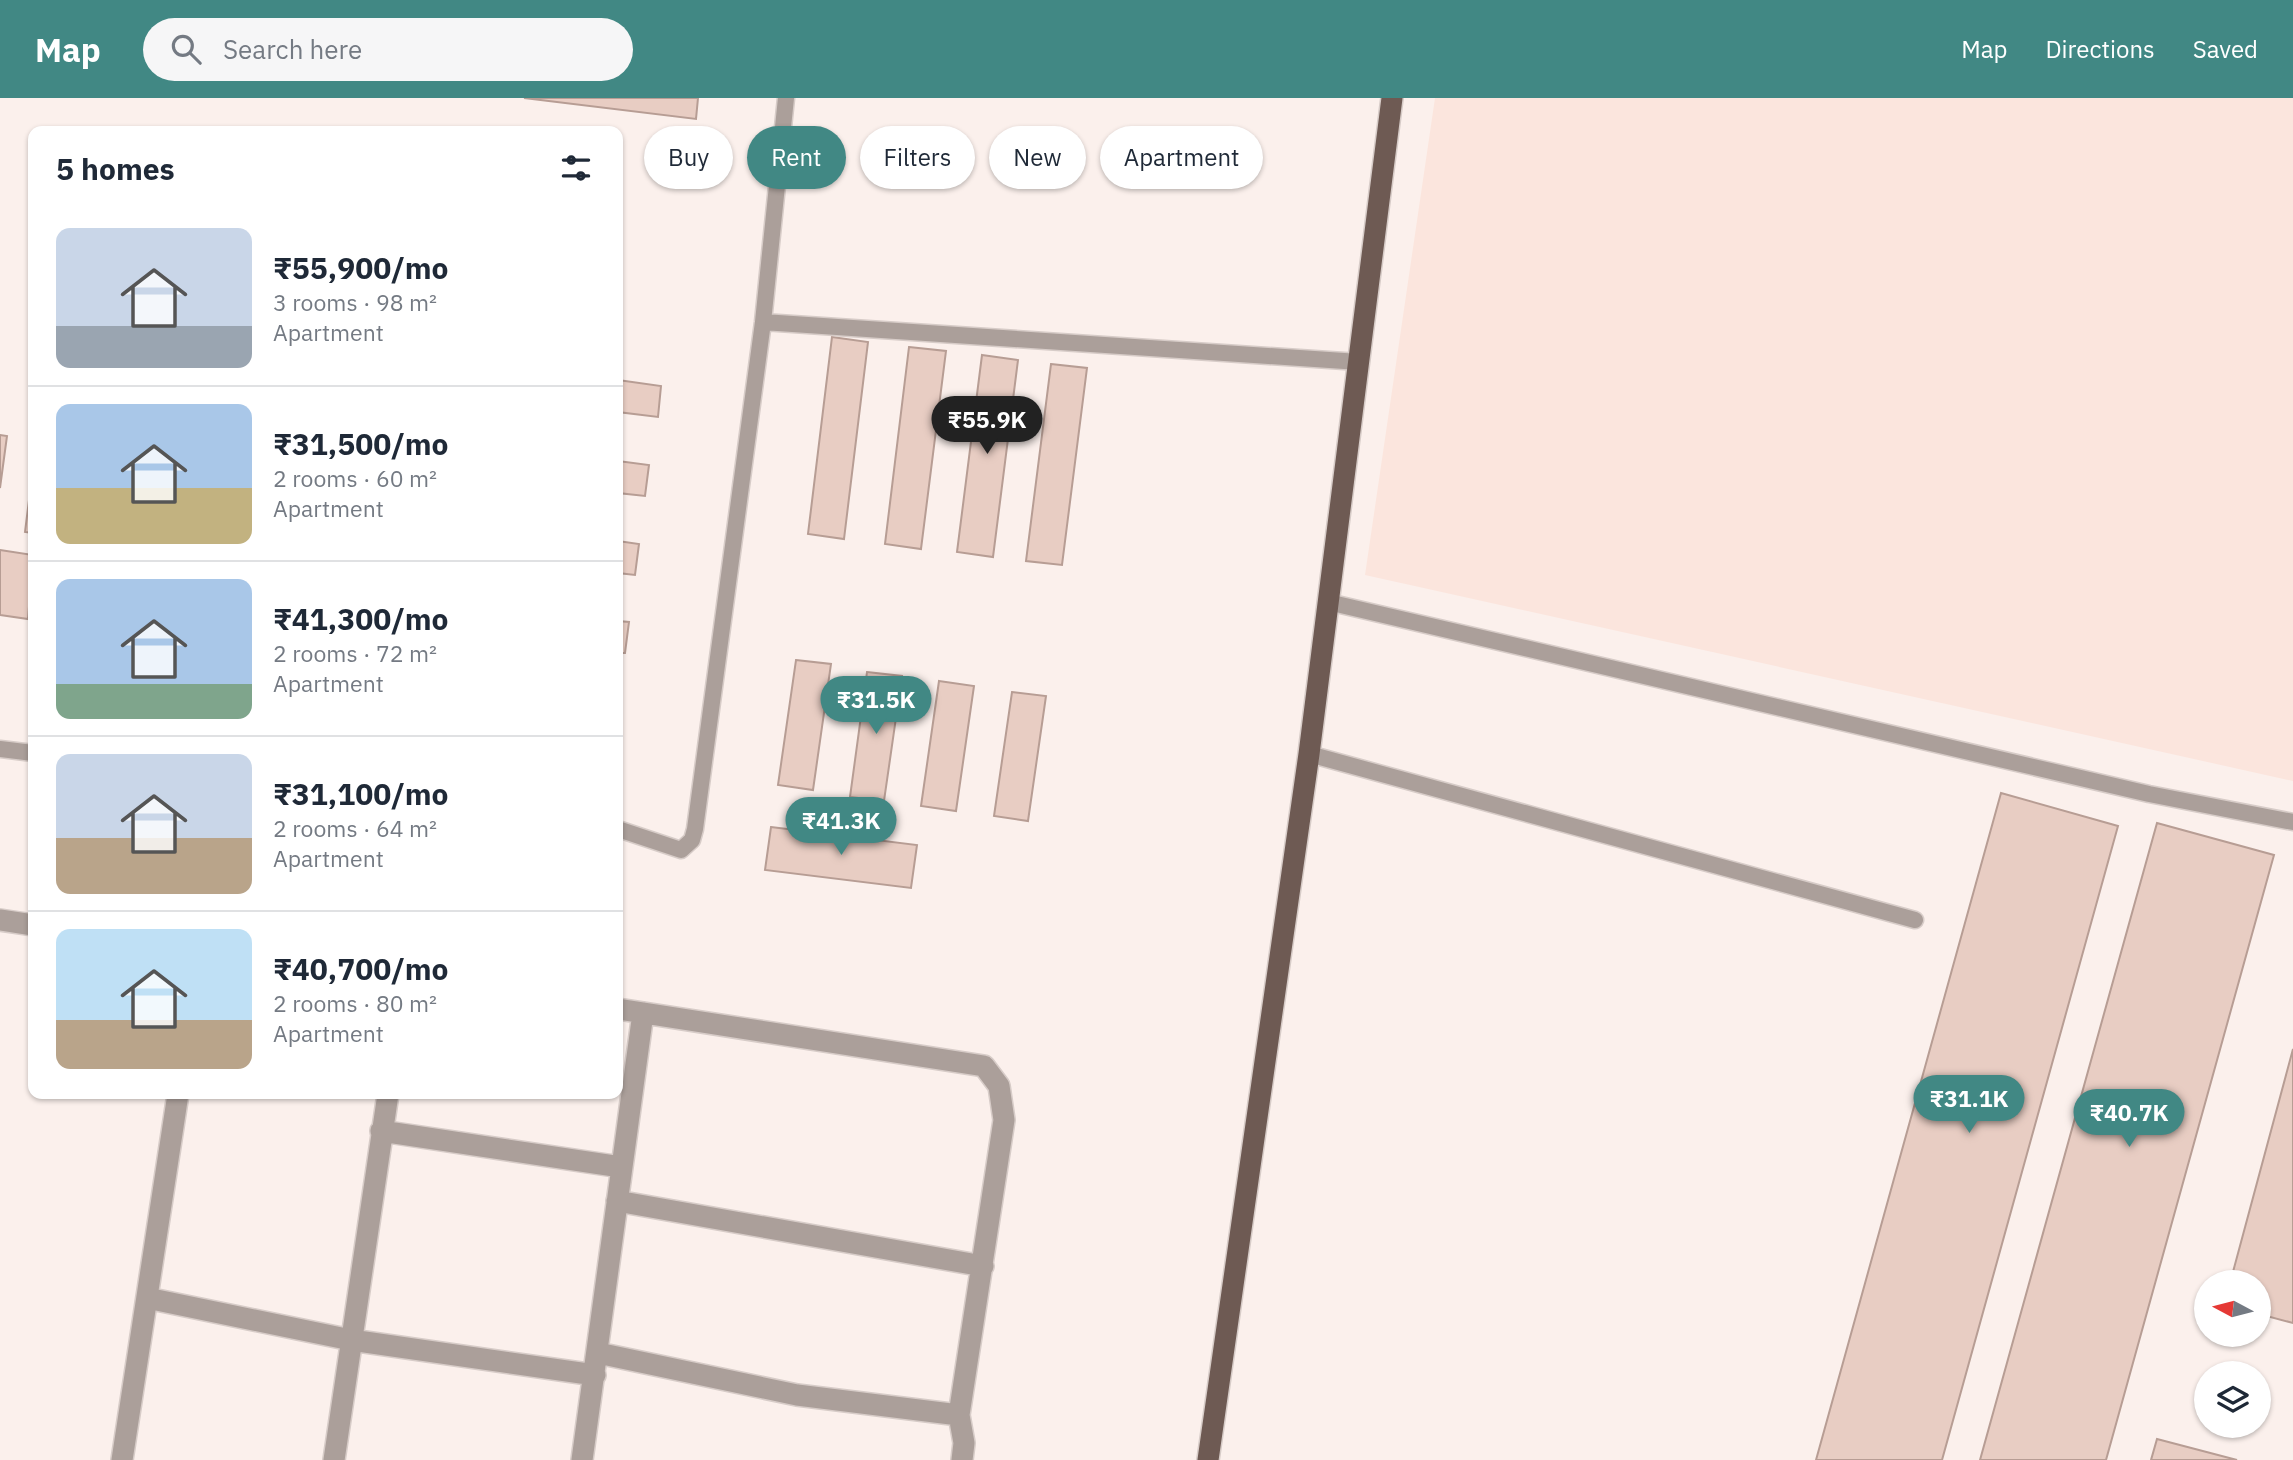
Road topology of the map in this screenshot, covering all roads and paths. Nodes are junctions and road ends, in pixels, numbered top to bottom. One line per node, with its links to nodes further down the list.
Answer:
1 (786, 98): 3 (lane)
2 (1392, 98): 4 (main road)
3 (763, 322): 4 (lane); 10 (lane)
4 (1359, 362): 5 (main road)
5 (1328, 602): 8 (main road); 9 (lane)
6 (0, 748): 7 (lane)
7 (28, 752)
8 (1309, 754): 12 (lane); 31 (main road)
9 (2293, 822)
10 (623, 831)
11 (0, 920): 13 (street)
12 (1915, 920)
13 (28, 924)
14 (623, 1010): 15 (street)
15 (643, 1013): 19 (street); 21 (street)
16 (177, 1099): 22 (street)
17 (387, 1099): 18 (street)
18 (381, 1131): 19 (street); 23 (street)
19 (621, 1167): 20 (street)
20 (617, 1200): 21 (street); 24 (street)
21 (983, 1266): 26 (street)
22 (147, 1298): 23 (street); 27 (street)
23 (351, 1340): 25 (street); 28 (street)
24 (598, 1353): 25 (street); 26 (street)
25 (595, 1375): 29 (street)
26 (959, 1415): 30 (street)
27 (122, 1460)
28 (334, 1460)
29 (582, 1460)
30 (962, 1460)
31 (1208, 1460)

